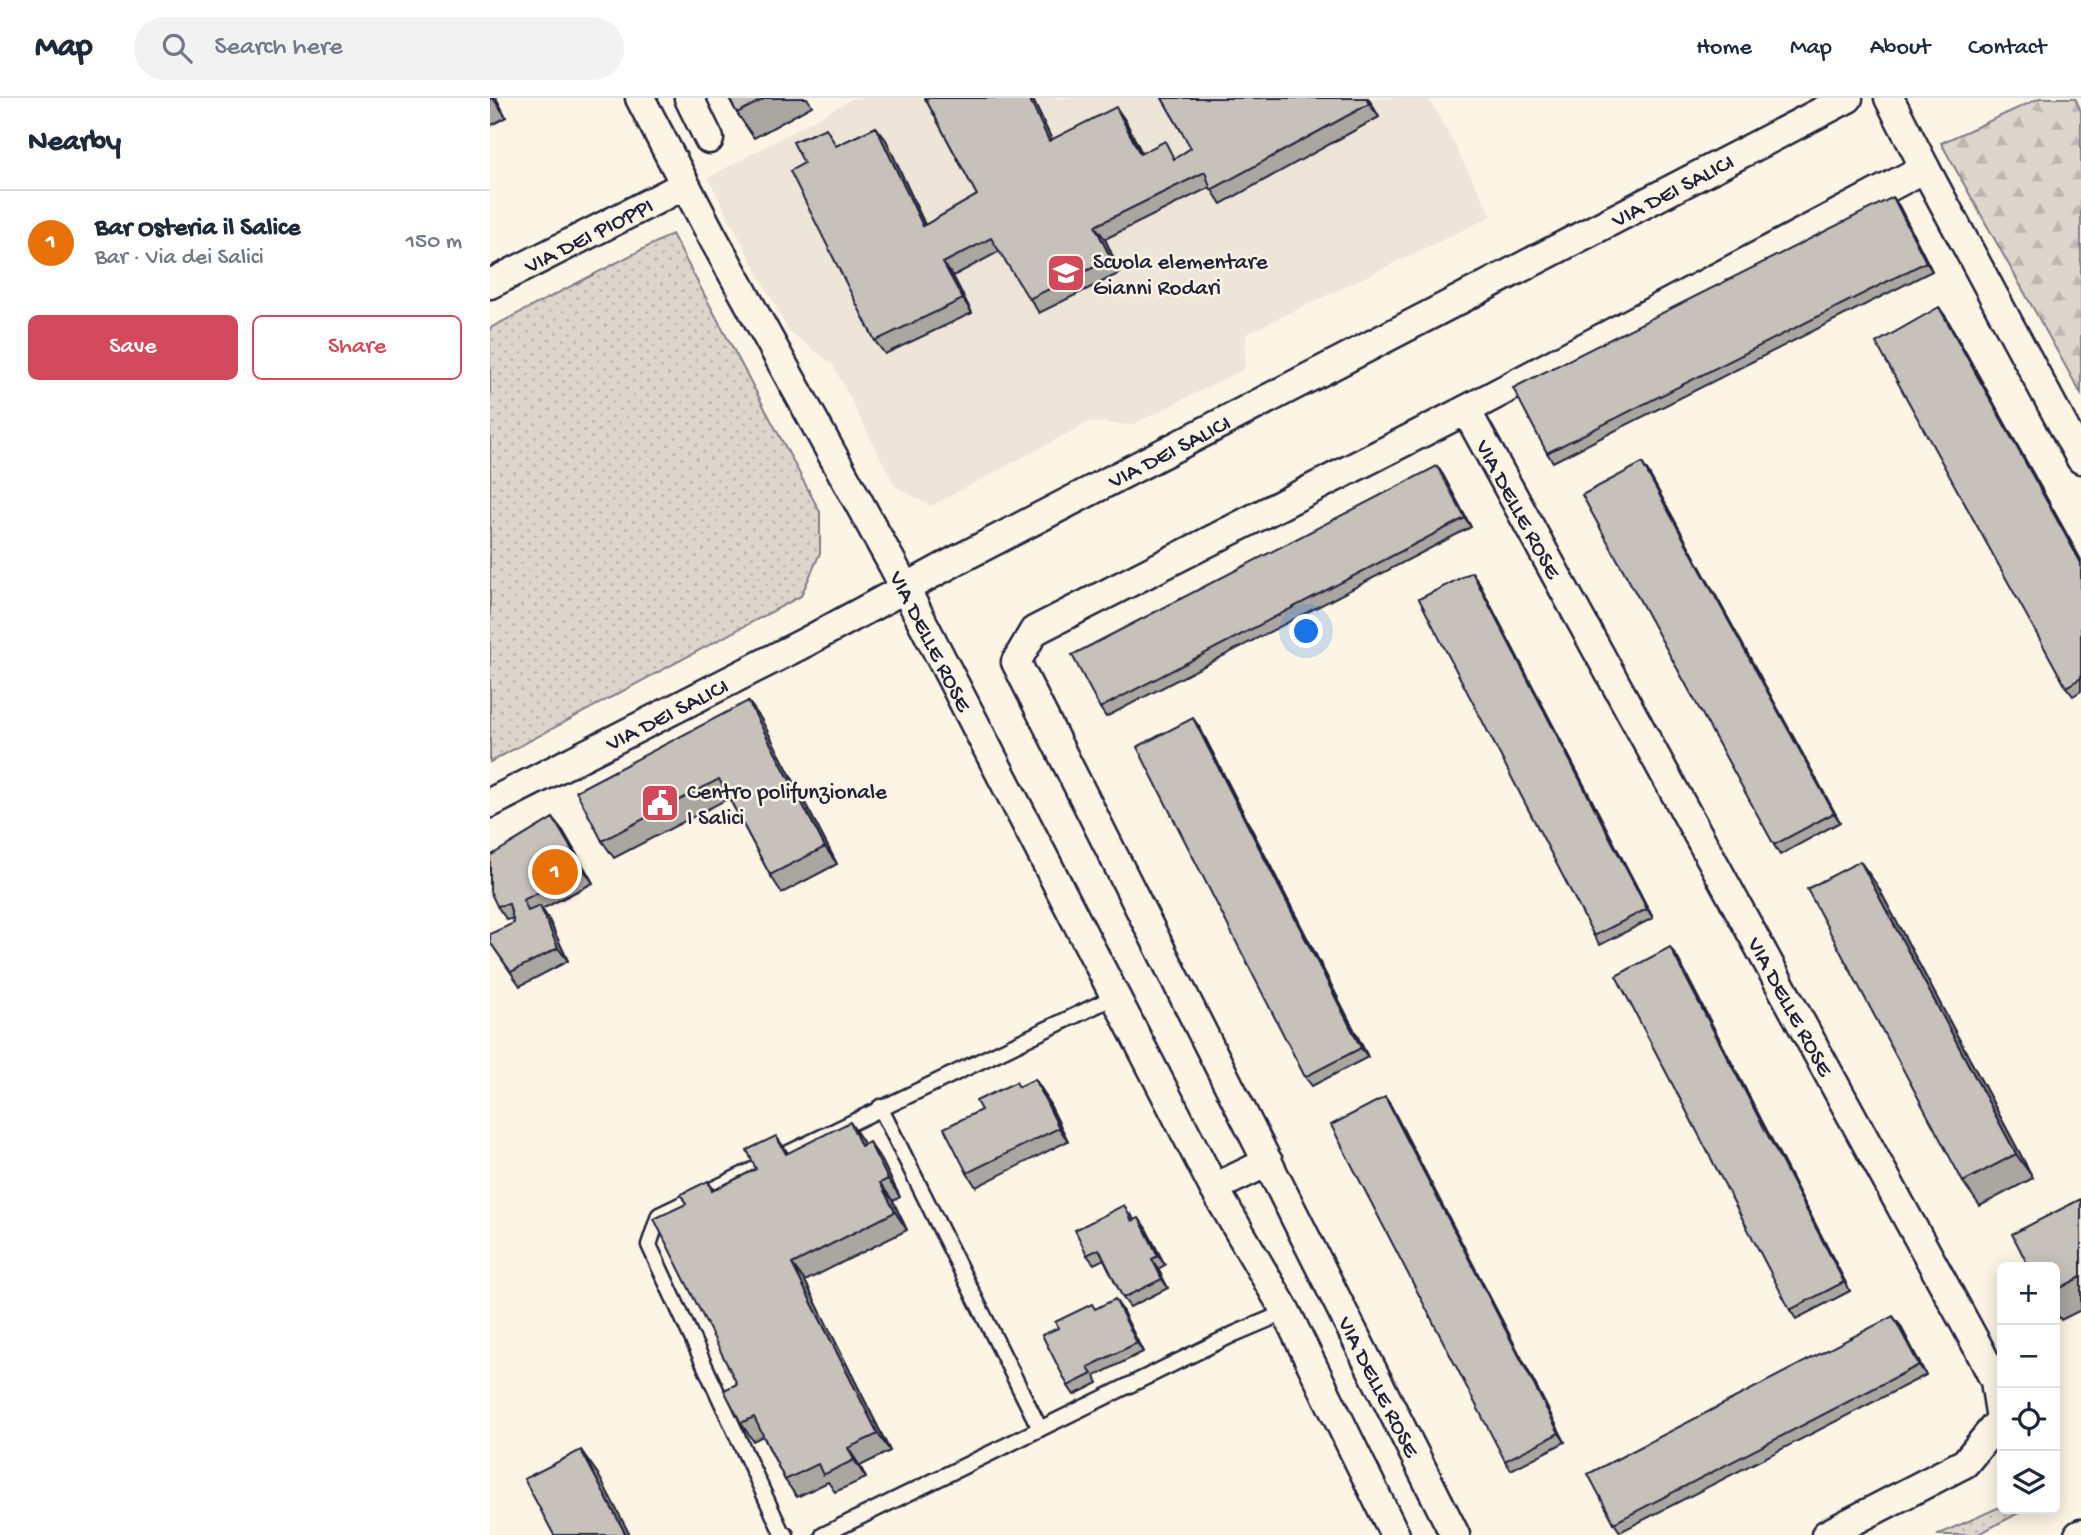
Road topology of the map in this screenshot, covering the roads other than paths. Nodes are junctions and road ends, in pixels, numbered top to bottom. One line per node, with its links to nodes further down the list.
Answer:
1 (640, 98): 7 (street, VIA DELLE ROSE)
2 (689, 98): 5 (street)
3 (1849, 98): 11 (street, VIA DEI SALICI)
4 (1889, 98): 6 (street)
5 (709, 139)
6 (1925, 168): 9 (street, VIA DELLE ROSE); 10 (street)
7 (685, 185): 8 (street, VIA DEI PIOPPI); 11 (street, VIA DELLE ROSE)
8 (490, 284)
9 (1466, 411): 15 (street, VIA DELLE ROSE); 23 (street, VIA DELLE ROSE)
10 (2081, 459)
11 (905, 589): 12 (street, VIA DEI SALICI); 13 (street, VIA DELLE ROSE)
12 (490, 803)
13 (1116, 996): 14 (lane); 16 (street, VIA DELLE ROSE)
14 (880, 1107): 18 (lane); 19 (lane)
15 (1268, 1161): 16 (street); 22 (street, VIA DELLE ROSE)
16 (1214, 1188): 17 (street, VIA DELLE ROSE)
17 (1286, 1312): 18 (lane); 21 (street, VIA DELLE ROSE)
18 (1041, 1429): 20 (lane)
19 (786, 1535)
20 (823, 1535)
21 (1395, 1535)
22 (1455, 1535)
23 (1826, 1535)

